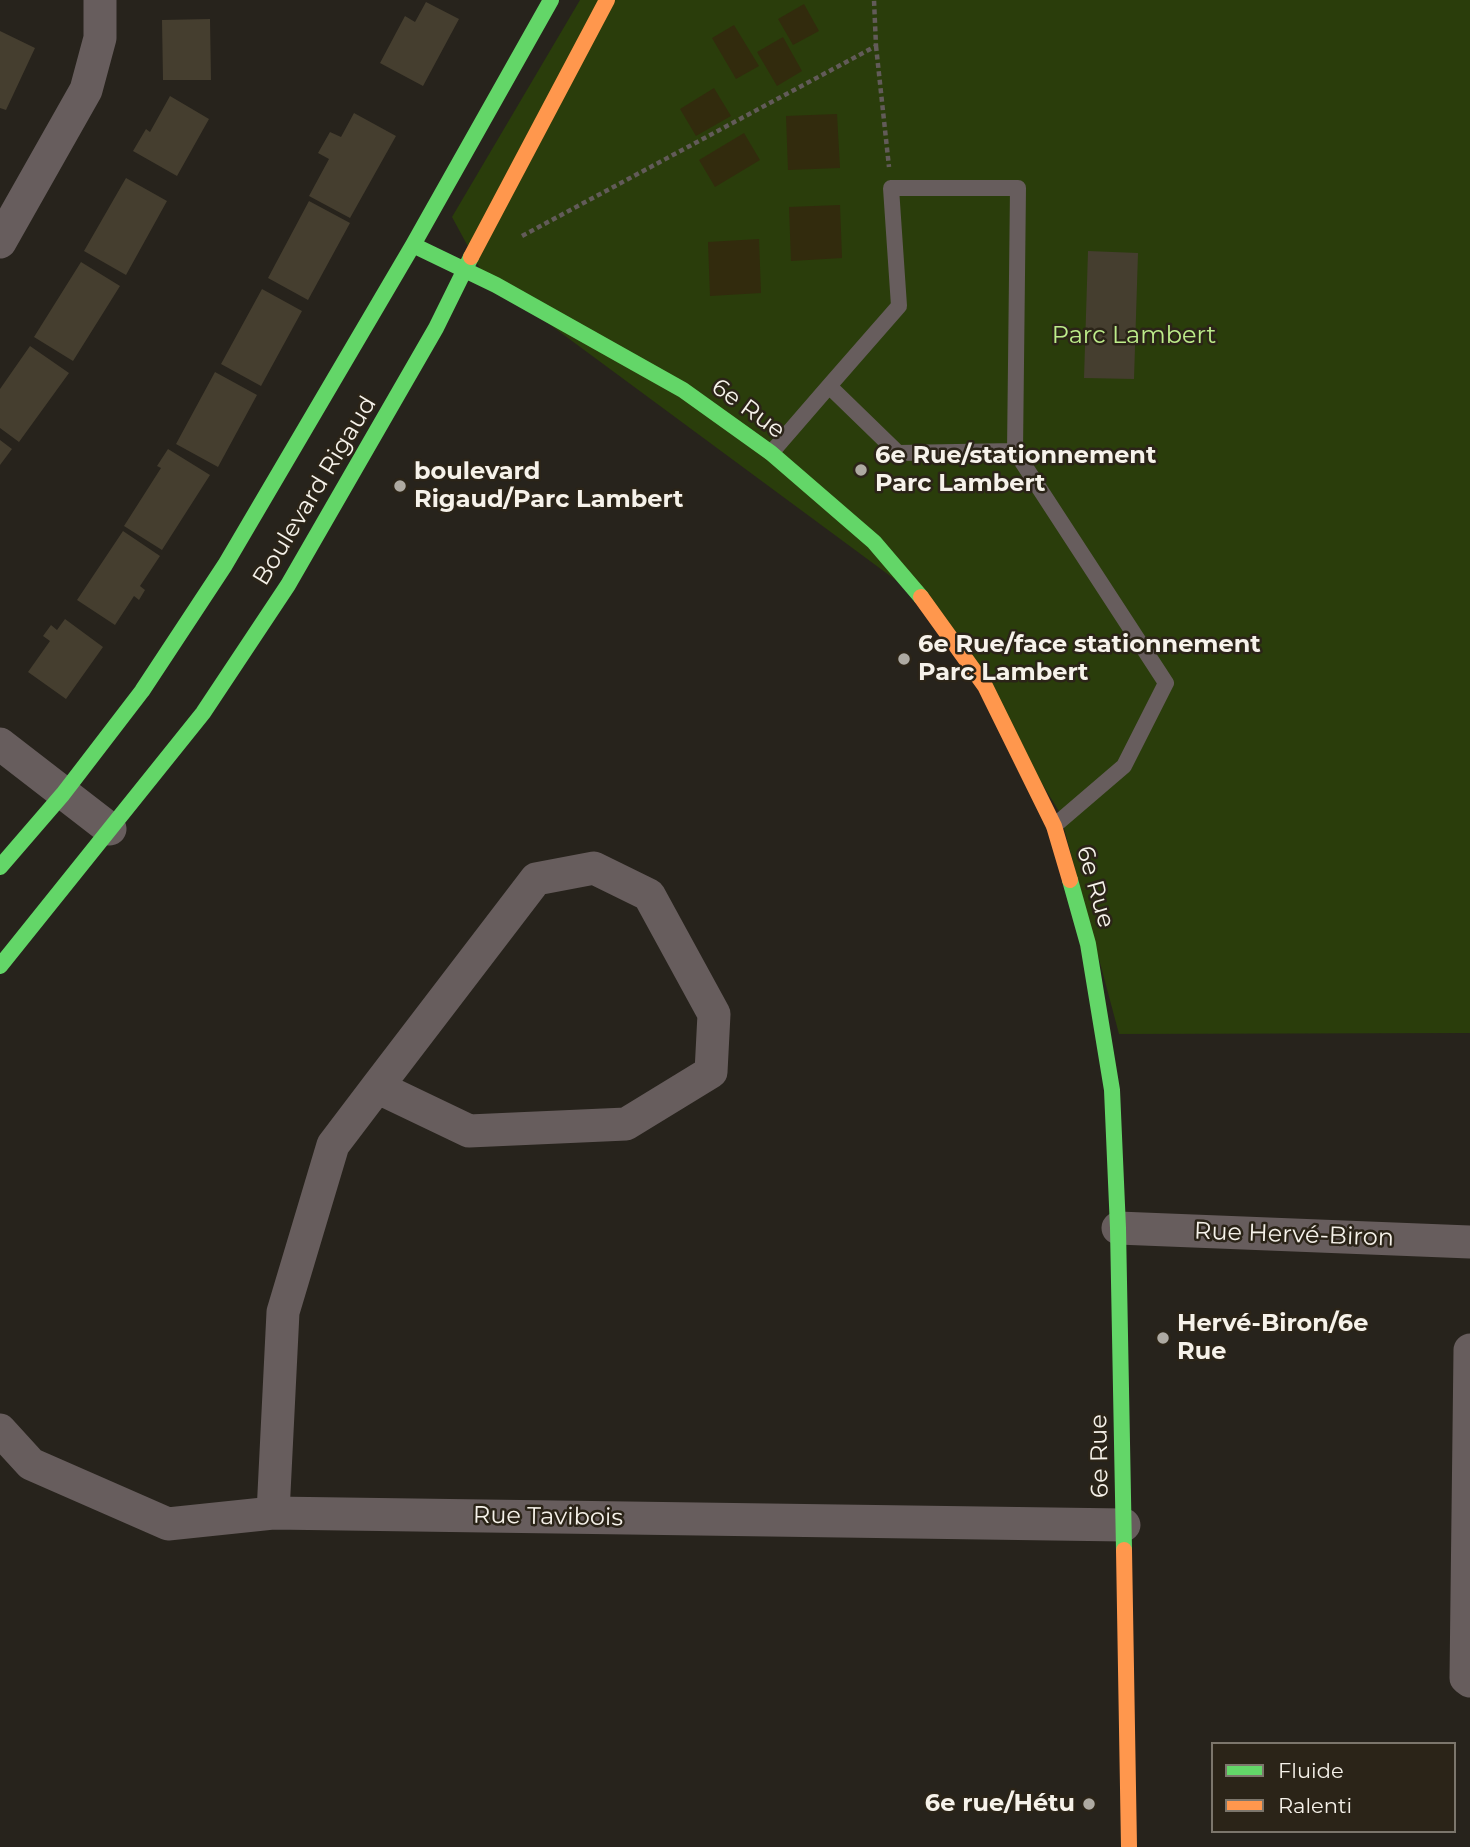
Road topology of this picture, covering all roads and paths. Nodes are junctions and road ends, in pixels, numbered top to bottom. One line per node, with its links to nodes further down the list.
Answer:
1 (100, 0): 8 (street)
2 (551, 0): 9 (street, Boulevard Rigaud)
3 (607, 0): 10 (street, Boulevard Rigaud)
4 (874, 0): 5 (path)
5 (876, 46): 6 (path); 7 (path)
6 (891, 188): 11 (lane); 12 (lane)
7 (517, 239)
8 (0, 242)
9 (413, 245): 10 (street, 6e Rue); 15 (street, Boulevard Rigaud)
10 (464, 270): 13 (street, 6e Rue); 17 (street, Boulevard Rigaud)
11 (829, 386): 12 (lane); 13 (lane)
12 (1015, 451): 16 (lane)
13 (771, 453): 16 (street, 6e Rue)
14 (0, 744): 15 (street)
15 (63, 794): 17 (street); 18 (street, Boulevard Rigaud)
16 (1054, 827): 21 (street, 6e Rue)
17 (110, 829): 19 (street, Boulevard Rigaud)
18 (0, 867)
19 (0, 966)
20 (377, 1087): 20 (street); 25 (street)
21 (1118, 1228): 22 (street, Rue Hervé-Biron); 26 (street, 6e Rue)
22 (1470, 1242)
23 (1470, 1350): 27 (street)
24 (0, 1430): 25 (street, Rue Tavibois)
25 (273, 1513): 26 (street, Rue Tavibois)
26 (1124, 1525): 28 (street, 6e Rue)
27 (1470, 1681)
28 (1129, 1847)

